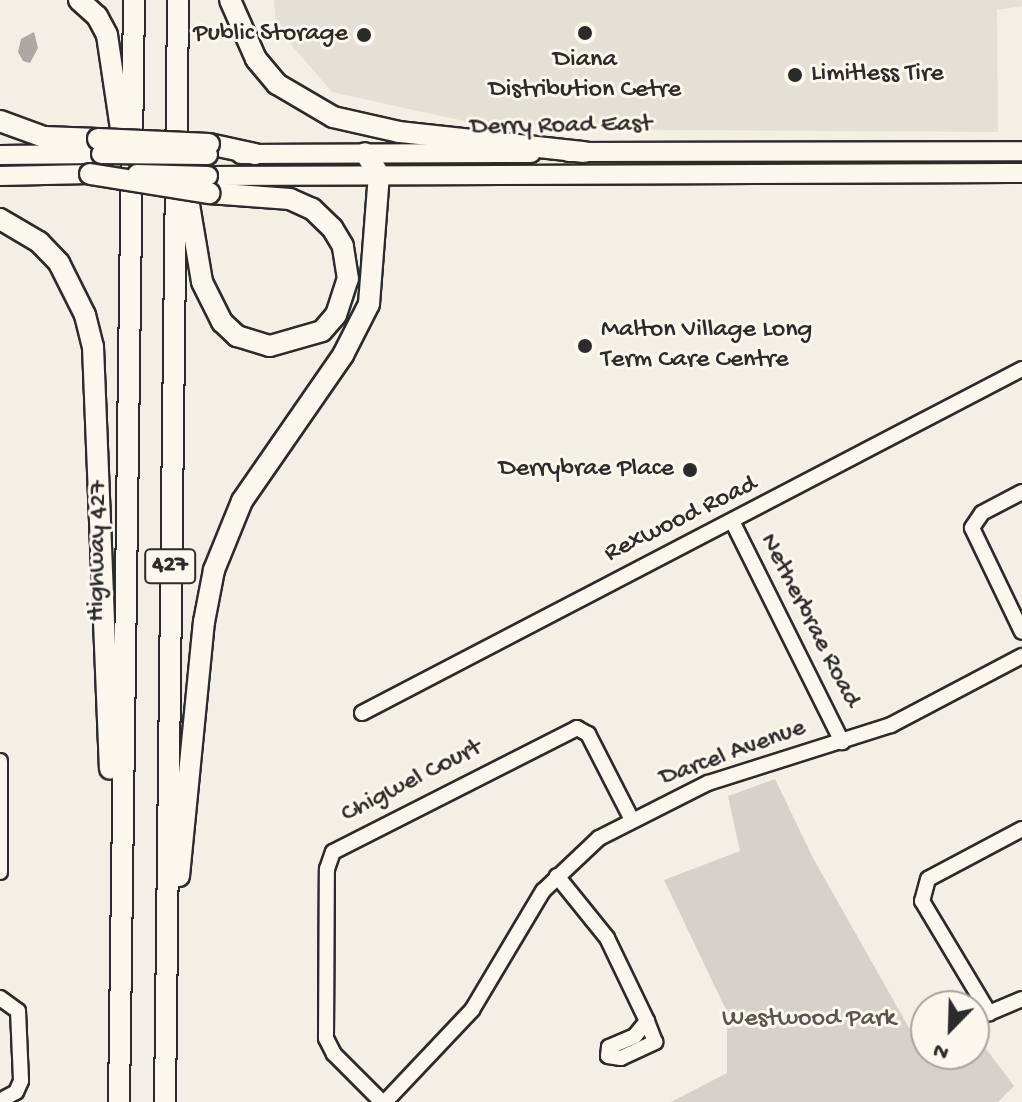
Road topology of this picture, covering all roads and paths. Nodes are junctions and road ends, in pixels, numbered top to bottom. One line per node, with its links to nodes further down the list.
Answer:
1 (79, 0): 19 (highway)
2 (134, 0): 19 (highway, Highway 427 / 427)
3 (178, 0): 6 (highway, 427)
4 (230, 0): 9 (highway)
5 (0, 121): 7 (highway)
6 (176, 125): 17 (highway); 35 (highway, 427)
7 (100, 146): 11 (highway, bridge); 12 (main road)
8 (1022, 151): 9 (main road, Derry Road East)
9 (584, 152): 10 (main road, Derry Road East)
10 (365, 153): 11 (main road, Derry Road East); 15 (highway)
11 (255, 154)
12 (0, 155)
13 (1022, 173): 15 (main road, Derry Road East)
14 (90, 174): 16 (main road); 17 (highway, bridge)
15 (379, 174): 17 (main road, Derry Road East); 35 (highway)
16 (0, 176)
17 (208, 184)
18 (0, 219): 32 (highway)
19 (131, 220): 32 (highway, Highway 427 / 427)
20 (1022, 369): 22 (street, Rexwood Road)
21 (1022, 492): 23 (street)
22 (733, 523): 25 (street, Rexwood Road); 26 (street, Netherbrae Road)
23 (1022, 632)
24 (1022, 656): 26 (street, Darcel Avenue)
25 (362, 713)
26 (842, 742): 28 (street, Darcel Avenue)
27 (0, 761): 30 (street)
28 (631, 818): 31 (street, Darcel Avenue); 40 (street, Chigwel Court)
29 (1022, 829): 34 (street)
30 (0, 872)
31 (557, 876): 36 (street); 40 (street, Darcel Avenue)
32 (120, 915): 38 (highway, Highway 427 / 427)
33 (0, 998): 37 (street)
34 (1022, 999)
35 (167, 1007): 39 (highway, 427)
36 (647, 1021)
37 (0, 1101)
38 (119, 1102)
39 (165, 1102)
40 (384, 1102)

